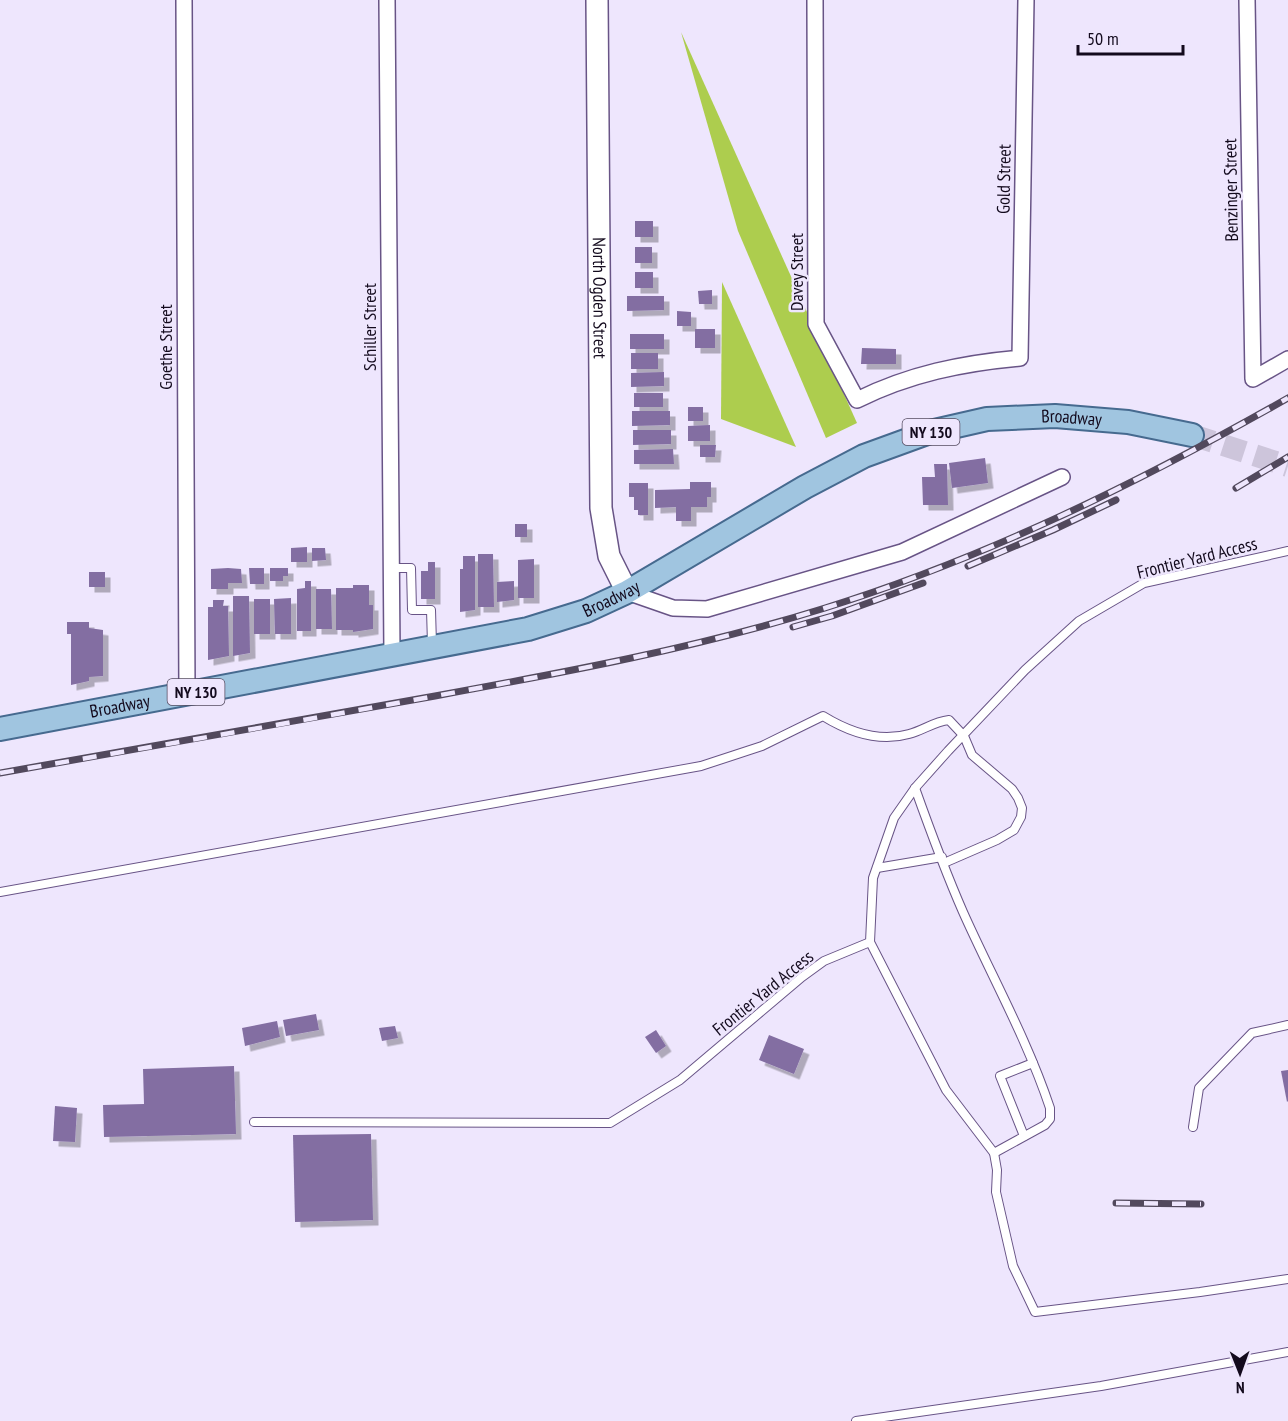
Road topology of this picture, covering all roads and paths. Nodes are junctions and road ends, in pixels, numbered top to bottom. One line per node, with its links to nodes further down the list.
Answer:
1 (184, 0): 16 (street, Goethe Street)
2 (387, 0): 12 (street, Schiller Street)
3 (597, 0): 13 (street, North Ogden Street)
4 (815, 0): 7 (street, Davey Street)
5 (1026, 0): 7 (street, Gold Street)
6 (1247, 0): 8 (street, Benzinger Street)
7 (1020, 358)
8 (1288, 359)
9 (1192, 435): 13 (main road, Broadway / NY 130)
10 (1062, 477): 13 (street)
11 (1288, 551): 18 (lane, Frontier Yard Access)
12 (391, 568): 14 (lane); 15 (street, Schiller Street)
13 (627, 592): 14 (main road, Broadway / NY 130)
14 (432, 646): 15 (main road, Broadway / NY 130)
15 (392, 654): 16 (main road, Broadway / NY 130)
16 (187, 694): 17 (main road, Broadway / NY 130)
17 (0, 729)
18 (964, 736): 19 (lane, Frontier Yard Access); 20 (lane); 22 (lane)
19 (915, 788): 20 (lane); 21 (lane, Frontier Yard Access)
20 (943, 860): 21 (lane); 25 (lane)
21 (877, 868): 23 (lane, Frontier Yard Access)
22 (0, 892)
23 (870, 942): 26 (lane, Frontier Yard Access); 29 (lane)
24 (1288, 1024): 27 (lane)
25 (1033, 1063): 28 (lane); 28 (lane)
26 (254, 1122)
27 (1193, 1127)
28 (1024, 1136): 29 (lane)
29 (994, 1153): 30 (lane)
30 (1288, 1279)
31 (1288, 1352): 32 (lane)
32 (856, 1421)

